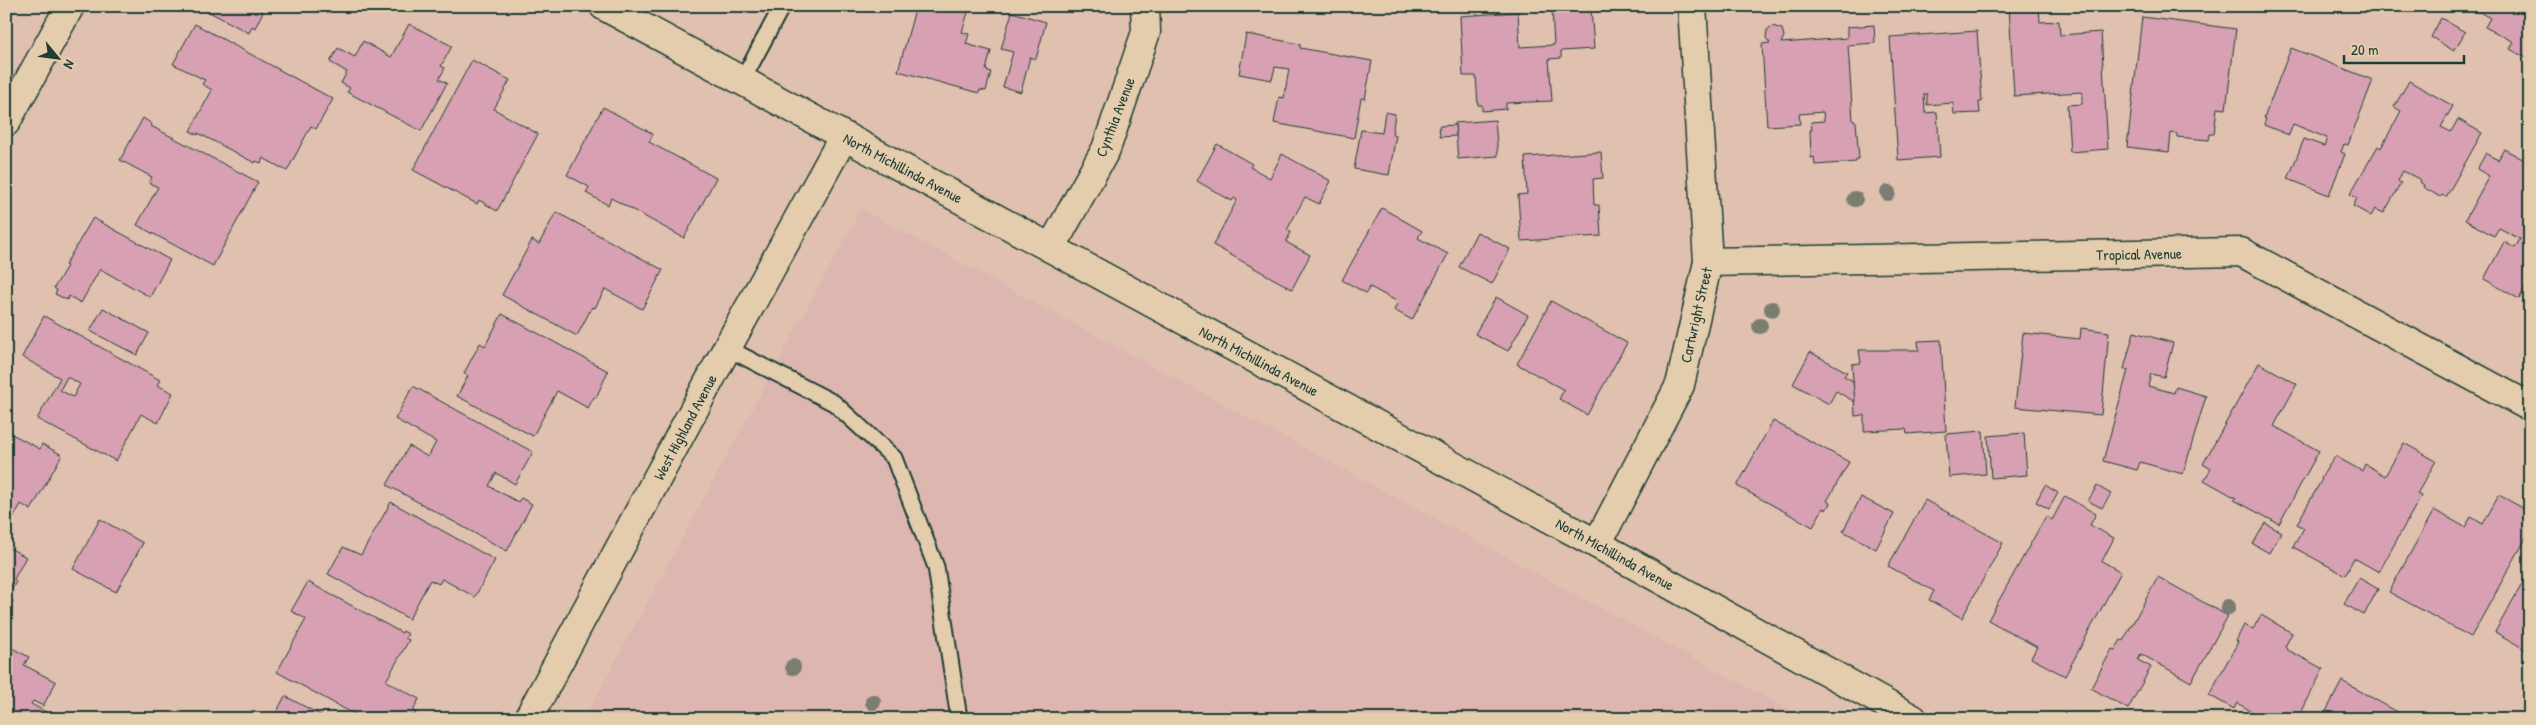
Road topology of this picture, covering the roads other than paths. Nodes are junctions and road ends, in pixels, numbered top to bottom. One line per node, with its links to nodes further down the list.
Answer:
1 (70, 6): 7 (street)
2 (604, 6): 6 (street, North Michillinda Avenue)
3 (782, 6): 6 (lane)
4 (1145, 6): 9 (street, Cynthia Avenue)
5 (1692, 6): 10 (street, Cartwright Street)
6 (742, 81): 8 (street, North Michillinda Avenue)
7 (6, 122)
8 (844, 136): 9 (street, North Michillinda Avenue); 11 (street, West Highland Avenue)
9 (1051, 248): 13 (street, North Michillinda Avenue)
10 (1708, 262): 12 (street, Tropical Avenue); 13 (street, Cartwright Street)
11 (727, 348): 14 (street, West Highland Avenue); 15 (lane)
12 (2530, 407)
13 (1597, 544): 16 (street, North Michillinda Avenue)
14 (528, 719)
15 (961, 719)
16 (1913, 719)

